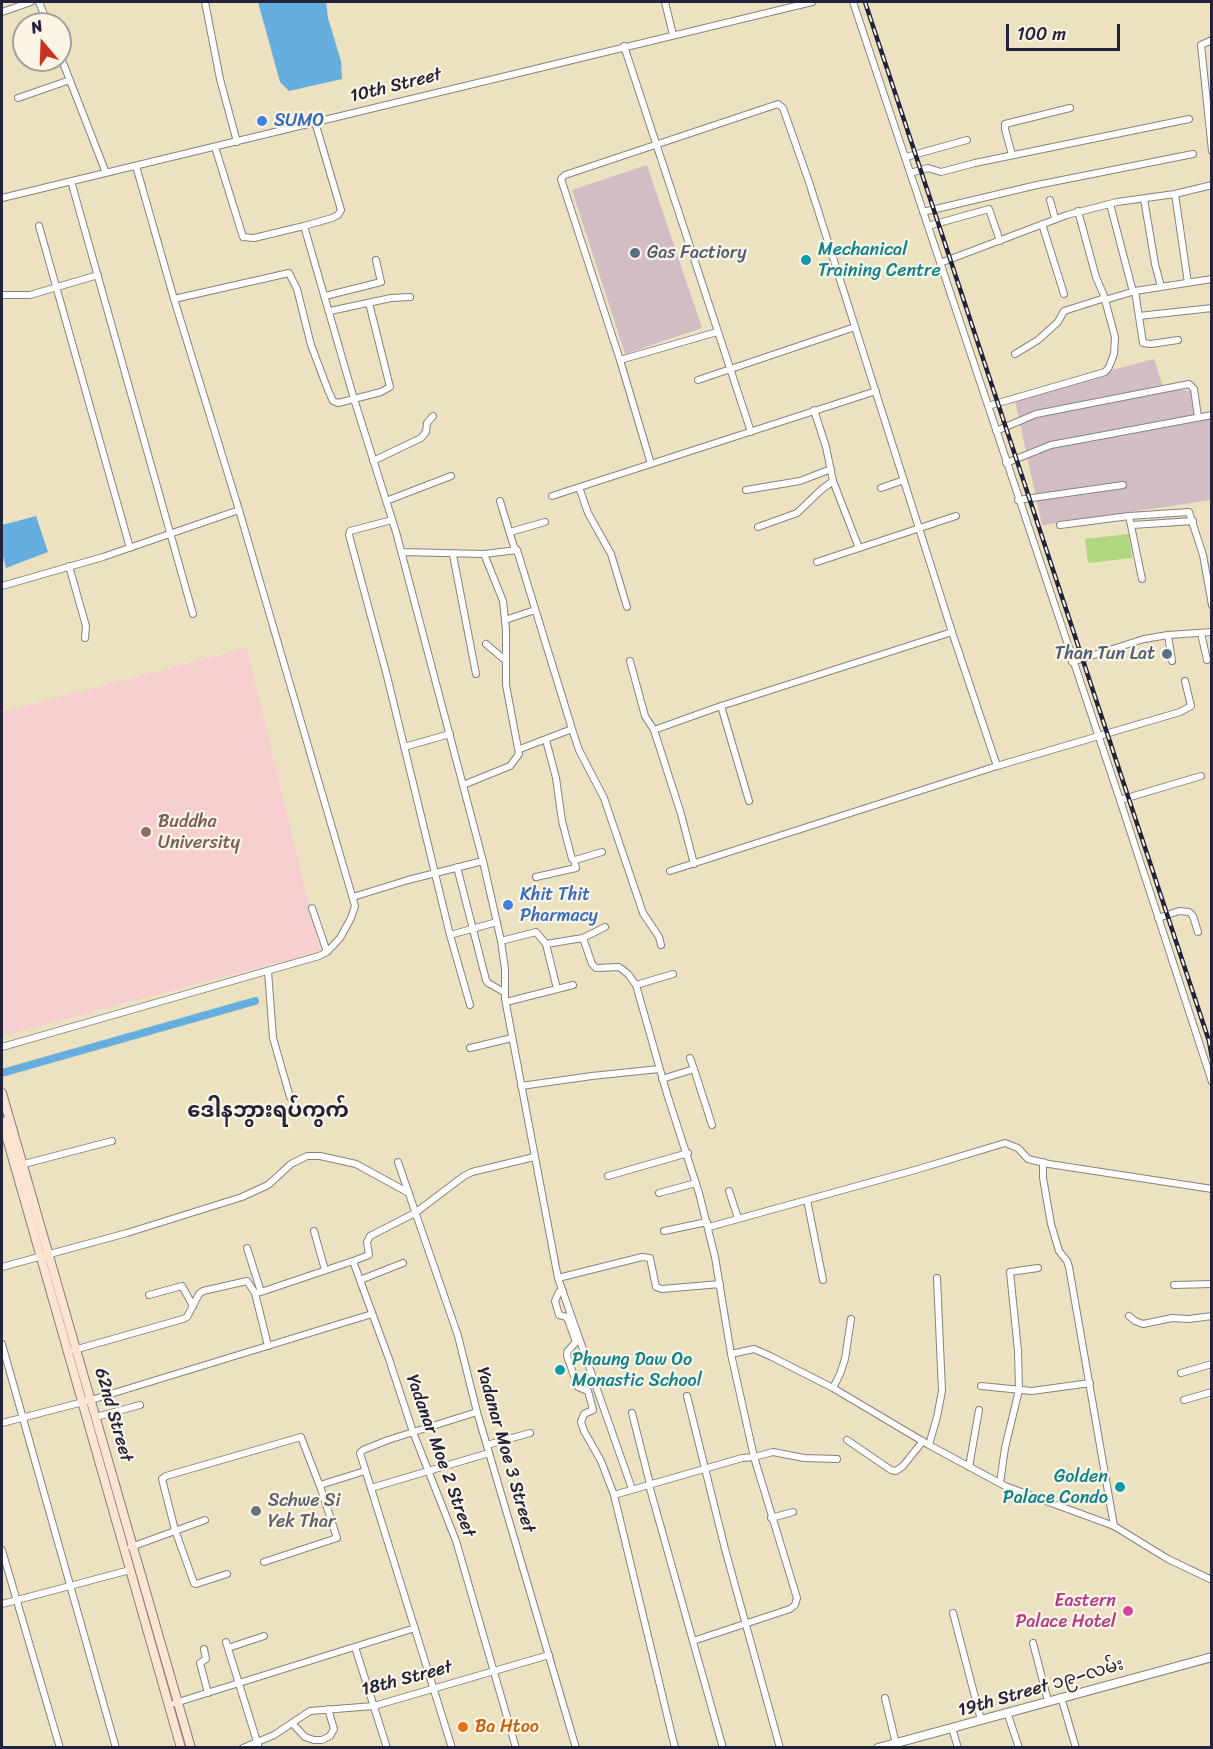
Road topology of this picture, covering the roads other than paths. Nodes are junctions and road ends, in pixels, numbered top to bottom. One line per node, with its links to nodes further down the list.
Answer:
1 (31, 2): 6 (street)
2 (205, 2): 17 (street)
3 (665, 2): 7 (street)
4 (812, 2): 7 (street, 10th Street)
5 (853, 2): 23 (street)
6 (2, 12)
7 (673, 35): 9 (street, 10th Street)
8 (1212, 40): 20 (street)
9 (624, 46): 15 (street, 10th Street); 18 (street)
10 (67, 72): 11 (street)
11 (70, 80): 12 (street); 25 (street)
12 (18, 98)
13 (1070, 108): 22 (street)
14 (1189, 119): 22 (street)
15 (315, 122): 17 (street, 10th Street); 41 (street)
16 (967, 140): 23 (street)
17 (237, 142): 19 (street, 10th Street)
18 (655, 146): 62 (street); 63 (street); 66 (street)
19 (215, 147): 24 (street, 10th Street); 41 (street)
20 (1212, 151)
21 (1193, 154): 31 (street)
22 (1012, 156): 26 (street)
23 (906, 158): 26 (street)
24 (136, 166): 25 (street, 10th Street); 56 (street)
25 (106, 173): 27 (street, 10th Street)
26 (910, 173): 36 (street)
27 (71, 181): 30 (street, 10th Street); 46 (street)
28 (1212, 185): 29 (street)
29 (1175, 194): 32 (street); 48 (street)
30 (2, 198)
31 (986, 198): 35 (street); 36 (street)
32 (1144, 199): 34 (street); 49 (street)
33 (1050, 200): 38 (street)
34 (1110, 204): 37 (street); 51 (street)
35 (989, 209): 42 (street); 43 (street)
36 (923, 212): 42 (street)
37 (1078, 212): 38 (street); 57 (street)
38 (1055, 218): 39 (street)
39 (1042, 224): 43 (street); 52 (street)
40 (39, 226): 50 (street)
41 (304, 226): 54 (street)
42 (928, 226): 45 (street)
43 (1000, 241): 45 (street)
44 (376, 260): 54 (street)
45 (940, 263): 71 (street)
46 (98, 275): 50 (street); 104 (street)
47 (1212, 279): 48 (street)
48 (1188, 283): 49 (street)
49 (1161, 287): 51 (street)
50 (56, 288): 53 (street); 105 (street)
51 (1134, 291): 57 (street); 61 (street)
52 (1064, 294)
53 (2, 295)
54 (325, 296): 60 (street)
55 (410, 297): 58 (street)
56 (174, 299): 70 (street); 93 (street)
57 (1105, 299): 65 (street); 71 (street)
58 (369, 303): 60 (street); 70 (street)
59 (1212, 308): 61 (street)
60 (330, 311): 70 (street)
61 (1139, 316): 64 (street)
62 (855, 327): 67 (street); 69 (street)
63 (717, 332): 66 (street); 67 (street)
64 (1178, 340)
65 (1015, 354)
66 (620, 360): 80 (street)
67 (730, 369): 68 (street); 77 (street)
68 (698, 380)
69 (876, 391): 72 (street); 83 (street)
70 (354, 399): 78 (street)
71 (988, 406): 76 (street)
72 (814, 411): 77 (street); 81 (street)
73 (1212, 415): 75 (street)
74 (433, 416): 78 (street)
75 (1198, 417): 76 (street); 79 (street)
76 (996, 431): 79 (street)
77 (751, 432): 80 (street)
78 (374, 461): 91 (street)
79 (1006, 463): 90 (street)
80 (651, 464): 86 (street)
81 (831, 469): 84 (street); 88 (street)
82 (451, 476): 91 (street)
83 (904, 480): 87 (street); 102 (street)
84 (833, 481): 101 (street); 106 (street)
85 (1123, 485): 90 (street)
86 (579, 488): 89 (street); 116 (street)
87 (881, 488)
88 (747, 490)
89 (552, 496)
90 (1018, 500): 130 (street)
91 (386, 501): 96 (street)
92 (500, 501): 103 (street)
93 (239, 510): 104 (street); 154 (street)
94 (956, 516): 102 (street)
95 (1129, 516): 97 (street); 99 (street); 100 (street)
96 (392, 520): 108 (street); 139 (street)
97 (1193, 521): 100 (street); 115 (street)
98 (545, 522): 103 (street)
99 (1060, 525)
100 (1132, 525): 113 (street)
101 (758, 527)
102 (920, 529): 106 (street); 120 (street)
103 (510, 532): 107 (street)
104 (171, 534): 105 (street); 118 (street)
105 (130, 548): 112 (street)
106 (860, 548): 111 (street)
107 (517, 550): 109 (street); 117 (street)
108 (402, 552): 110 (street); 136 (street)
109 (484, 554): 110 (street); 119 (street)
110 (453, 555): 131 (street)
111 (817, 562)
112 (69, 566): 114 (street); 124 (street)
113 (1142, 579)
114 (2, 586)
115 (1212, 605)
116 (627, 607)
117 (535, 610): 119 (street); 134 (street)
118 (193, 614)
119 (505, 620): 126 (street)
120 (952, 632): 133 (street); 141 (street)
121 (1212, 632): 122 (street)
122 (1202, 633): 123 (street); 127 (street)
123 (1168, 635): 129 (street); 130 (street)
124 (85, 638)
125 (486, 644): 126 (street)
126 (506, 660): 140 (street)
127 (1207, 660)
128 (630, 661): 135 (street)
129 (1172, 661)
130 (1072, 662): 137 (street)
131 (476, 674)
132 (1185, 681): 137 (street)
133 (721, 706): 135 (street); 145 (street)
134 (572, 729): 138 (street); 165 (street)
135 (654, 730): 149 (street)
136 (450, 734): 139 (street); 143 (street)
137 (1097, 736): 141 (street); 144 (street)
138 (546, 740): 140 (street); 147 (street)
139 (404, 747): 152 (street)
140 (520, 749): 143 (street)
141 (997, 766): 149 (street)
142 (1201, 776): 144 (street)
143 (463, 785): 148 (street)
144 (1120, 800): 156 (street)
145 (749, 801)
146 (603, 852): 147 (street)
147 (574, 860): 153 (street)
148 (483, 861): 150 (street); 157 (street)
149 (694, 864): 151 (street)
150 (457, 867): 152 (street); 159 (street)
151 (670, 871)
152 (436, 873): 154 (street); 161 (street)
153 (536, 877)
154 (353, 897): 166 (street)
155 (312, 908): 166 (street)
156 (1158, 918): 160 (street); 182 (street)
157 (497, 922): 159 (street); 163 (street)
158 (605, 927): 162 (street)
159 (473, 929): 161 (street); 172 (street)
160 (1198, 932)
161 (450, 935): 174 (street)
162 (584, 938): 164 (street); 170 (street)
163 (501, 942): 164 (street); 172 (street)
164 (546, 944): 171 (street)
165 (661, 945)
166 (327, 952): 167 (street)
167 (268, 971): 176 (street); 185 (street)
168 (674, 974): 170 (street)
169 (573, 985): 171 (street)
170 (636, 985): 179 (street)
171 (558, 988): 173 (street)
172 (504, 992): 173 (street)
173 (506, 1002): 175 (street)
174 (470, 1005)
175 (512, 1038): 177 (street); 183 (street)
176 (2, 1047)
177 (470, 1048)
178 (690, 1058): 180 (street)
179 (659, 1069): 181 (street); 183 (street)
180 (694, 1069): 181 (street); 187 (street)
181 (662, 1079): 189 (street)
182 (1212, 1082)
183 (521, 1086): 190 (street)
184 (2, 1093): 193 (main road, 62nd Street)
185 (290, 1097)
186 (2, 1121): 207 (main road, 62nd Street)
187 (712, 1125)
188 (112, 1141): 193 (street)
189 (688, 1153): 194 (street); 195 (street)
190 (534, 1157): 201 (street); 213 (street)
191 (398, 1162): 198 (street, Yadanar Moe 3 Street)
192 (1043, 1162): 196 (street); 200 (street); 235 (street)
193 (24, 1164): 207 (main road, 62nd Street)
194 (608, 1176)
195 (696, 1183): 199 (street); 203 (street)
196 (1212, 1189)
197 (729, 1191): 202 (street)
198 (409, 1193): 201 (street, Yadanar Moe 3 Street); 207 (street)
199 (659, 1193)
200 (807, 1200): 202 (street); 216 (street)
201 (415, 1213): 208 (street); 245 (street, Yadanar Moe 3 Street)
202 (738, 1218): 203 (street)
203 (708, 1224): 205 (street); 217 (street)
204 (314, 1231): 212 (street)
205 (664, 1231)
206 (247, 1248): 221 (street)
207 (45, 1255): 210 (street); 230 (main road, 62nd Street); 231 (main road, 62nd Street)
208 (353, 1261): 212 (street); 215 (street, Yadanar Moe 2 Street)
209 (403, 1263): 215 (street)
210 (2, 1267)
211 (1038, 1268): 238 (street)
212 (324, 1270): 221 (street)
213 (558, 1278): 217 (street); 220 (street)
214 (937, 1278): 253 (street)
215 (360, 1280): 224 (street, Yadanar Moe 2 Street)
216 (823, 1280)
217 (720, 1284): 232 (street)
218 (1212, 1284): 219 (street)
219 (1174, 1285)
220 (563, 1291): 266 (street); 267 (street)
221 (258, 1293): 223 (street); 228 (street)
222 (149, 1295): 223 (street)
223 (193, 1306): 230 (street)
224 (372, 1314): 228 (street); 250 (street, Yadanar Moe 2 Street)
225 (1129, 1316): 226 (street)
226 (1212, 1316)
227 (851, 1319): 237 (street)
228 (268, 1346): 242 (street)
229 (2, 1348): 248 (street)
230 (77, 1349): 231 (street); 242 (main road, 62nd Street)
231 (67, 1352): 242 (main road, 62nd Street)
232 (731, 1354): 237 (street); 256 (street)
233 (1212, 1364): 234 (street)
234 (1181, 1373)
235 (1090, 1383): 238 (street); 271 (street)
236 (981, 1386): 238 (street)
237 (833, 1388): 253 (street)
238 (1019, 1390): 262 (street)
239 (1212, 1392): 241 (street)
240 (687, 1396): 259 (street)
241 (1184, 1400)
242 (86, 1401): 247 (main road, 62nd Street); 248 (street); 273 (main road, 62nd Street)
243 (140, 1405): 247 (street)
244 (979, 1410): 258 (street)
245 (477, 1412): 250 (street); 254 (street, Yadanar Moe 3 Street)
246 (632, 1413): 263 (street)
247 (96, 1417): 273 (main road, 62nd Street)
248 (23, 1418): 249 (street); 279 (street)
249 (2, 1424)
250 (413, 1432): 260 (street); 261 (street, Yadanar Moe 2 Street)
251 (530, 1433): 254 (street)
252 (847, 1440): 253 (street)
253 (926, 1443): 258 (street)
254 (487, 1445): 255 (street, Yadanar Moe 3 Street)
255 (489, 1454): 261 (street); 290 (street, Yadanar Moe 3 Street)
256 (754, 1457): 257 (street); 259 (street); 269 (street)
257 (837, 1459)
258 (969, 1467): 262 (street)
259 (705, 1469): 263 (street); 283 (street)
260 (365, 1472): 264 (street); 265 (street)
261 (429, 1472): 265 (street); 292 (street, Yadanar Moe 2 Street)
262 (1000, 1483): 271 (street)
263 (650, 1484): 266 (street); 286 (street)
264 (320, 1485): 272 (street); 275 (street)
265 (371, 1488): 284 (street)
266 (632, 1489): 267 (street)
267 (614, 1495): 319 (street)
268 (793, 1512): 269 (street)
269 (771, 1518): 283 (street)
270 (205, 1521): 272 (street)
271 (1114, 1526): 278 (street)
272 (175, 1530): 273 (street); 277 (street)
273 (129, 1548): 276 (main road, 62nd Street); 299 (main road, 62nd Street)
274 (2, 1550): 280 (street)
275 (264, 1562)
276 (130, 1570): 279 (street); 299 (main road, 62nd Street)
277 (227, 1574)
278 (1212, 1580)
279 (69, 1586): 280 (street); 310 (street)
280 (16, 1600): 281 (street); 309 (street)
281 (2, 1604)
282 (953, 1613): 303 (street)
283 (746, 1624): 286 (street); 321 (street)
284 (415, 1628): 288 (street); 294 (street)
285 (264, 1636): 293 (street)
286 (693, 1641): 320 (street)
287 (1033, 1642): 298 (street)
288 (355, 1647): 293 (street); 300 (street)
289 (204, 1649): 295 (street)
290 (549, 1655): 292 (street, 18th Street); 318 (street, Yadanar Moe 3 Street)
291 (1212, 1657): 296 (street, 19th Street ၁၉−လမ်း)
292 (495, 1671): 294 (street, 18th Street); 317 (street, Yadanar Moe 2 Street)
293 (238, 1683): 295 (street); 307 (street)
294 (434, 1688): 300 (street, 18th Street); 316 (street)
295 (208, 1693): 299 (street)
296 (1061, 1697): 298 (street, 19th Street ၁၉−လမ်း); 325 (street)
297 (885, 1698): 308 (street)
298 (1048, 1701): 302 (street, 19th Street ၁၉−လမ်း)
299 (173, 1704): 311 (main road, 62nd Street); 312 (main road, 62nd Street)
300 (374, 1706): 301 (street, 18th Street); 315 (street)
301 (328, 1709): 304 (street, 18th Street); 306 (street)
302 (1007, 1712): 303 (street, 19th Street ၁၉−လမ်း); 324 (street)
303 (981, 1720): 305 (street, 19th Street ၁၉−လမ်း)
304 (292, 1722): 306 (street); 307 (street, 18th Street)
305 (952, 1728): 308 (street, 19th Street ၁၉−လမ်း); 323 (street)
306 (322, 1740): 314 (street)
307 (258, 1745): 313 (street, 18th Street)
308 (896, 1745): 322 (street, 19th Street ၁၉−လမ်း)
309 (60, 1748)
310 (116, 1748)
311 (181, 1748)
312 (191, 1748)
313 (243, 1748)
314 (325, 1748)
315 (387, 1748)
316 (452, 1748)
317 (516, 1748)
318 (576, 1748)
319 (675, 1748)
320 (723, 1748)
321 (780, 1748)
322 (878, 1748)
323 (958, 1748)
324 (1019, 1748)
325 (1076, 1748)

